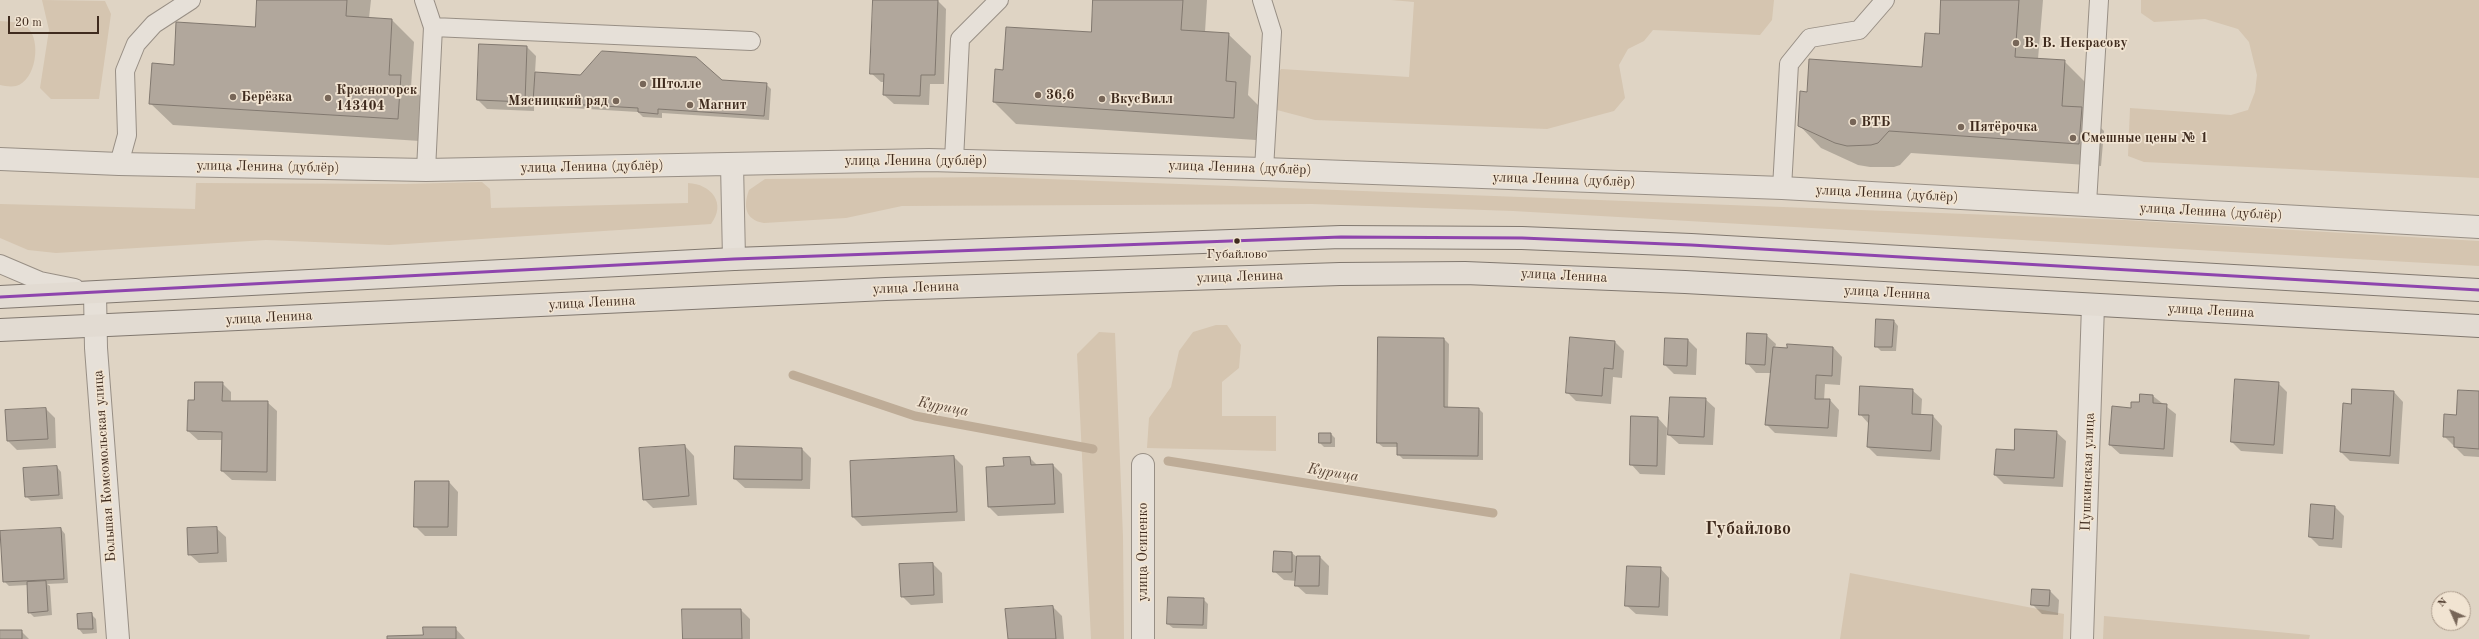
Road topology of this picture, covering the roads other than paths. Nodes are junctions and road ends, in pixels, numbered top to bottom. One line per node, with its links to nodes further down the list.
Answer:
1 (191, 0): 11 (lane)
2 (424, 0): 7 (lane)
3 (999, 0): 10 (lane)
4 (1262, 0): 13 (lane)
5 (1885, 0): 15 (lane)
6 (2099, 0): 16 (lane)
7 (433, 27): 8 (lane); 14 (lane)
8 (751, 41)
9 (0, 159): 11 (street, улица Ленина (дублёр))
10 (954, 160): 12 (street, улица Ленина (дублёр)); 13 (street, улица Ленина (дублёр))
11 (119, 164): 14 (street, улица Ленина (дублёр))
12 (732, 164): 14 (street, улица Ленина (дублёр)); 18 (street)
13 (1264, 169): 15 (street, улица Ленина (дублёр))
14 (426, 170)
15 (1782, 188): 16 (street, улица Ленина (дублёр))
16 (2087, 204): 17 (street, улица Ленина (дублёр))
17 (2479, 227)
18 (734, 259): 20 (main road); 21 (main road)
19 (0, 264): 21 (lane)
20 (2479, 290)
21 (95, 293): 22 (main road); 24 (street, Большая Комсомольская улица)
22 (0, 297)
23 (2093, 304): 24 (main road, улица Ленина); 25 (main road, улица Ленина); 30 (street, Пушкинская улица)
24 (96, 326): 26 (main road, улица Ленина); 28 (street, Большая Комсомольская улица)
25 (2479, 326)
26 (0, 330)
27 (1143, 465): 29 (street, улица Осипенко)
28 (118, 639)
29 (1143, 639)
30 (2082, 639)

